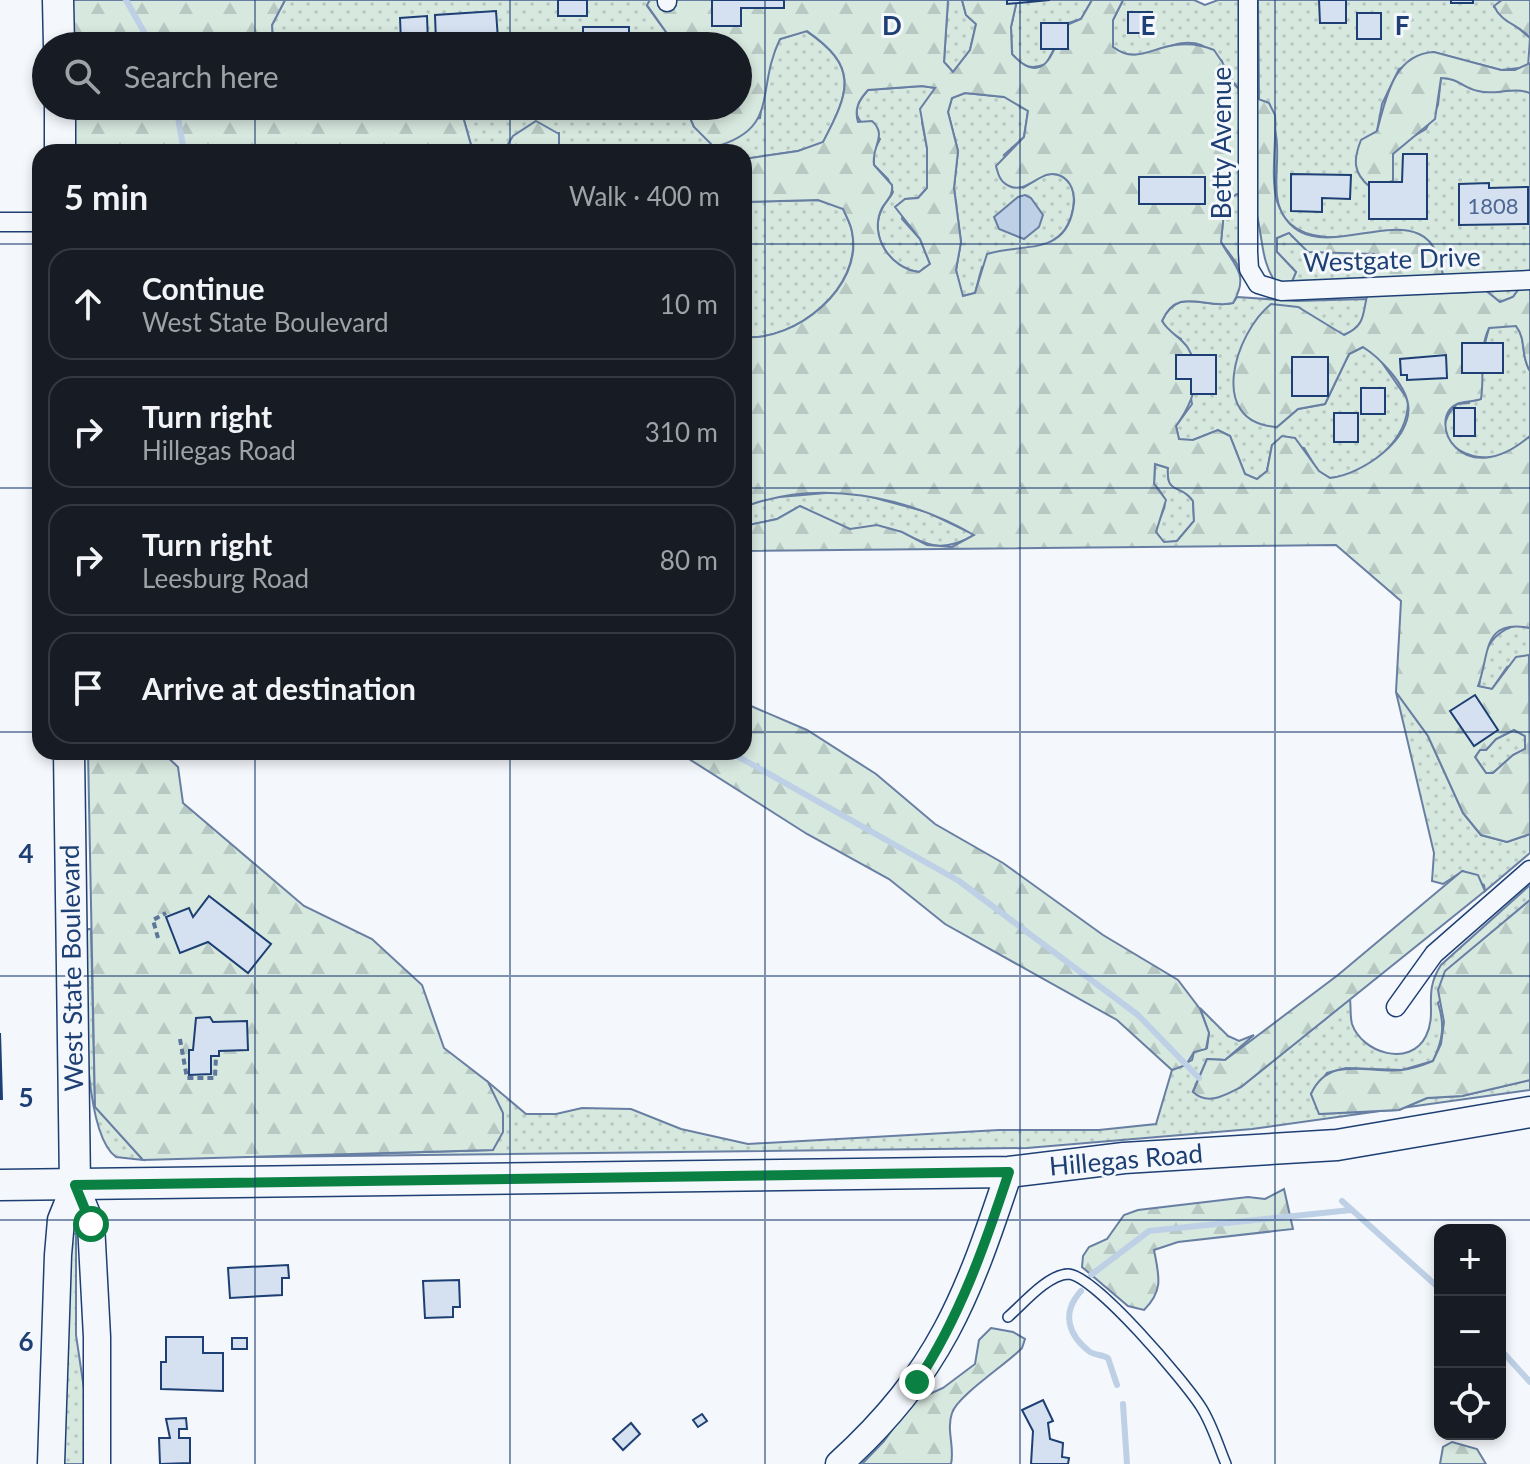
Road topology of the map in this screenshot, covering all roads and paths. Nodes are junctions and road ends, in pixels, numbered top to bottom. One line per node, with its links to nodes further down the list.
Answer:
1 (58, 0): 3 (main road)
2 (1248, 0): 9 (street, Betty Avenue)
3 (59, 32)
4 (60, 120): 5 (main road)
5 (60, 144)
6 (0, 222): 7 (street)
7 (32, 222)
8 (1530, 280): 9 (street, Westgate Drive)
9 (1258, 284)
10 (69, 760): 20 (main road, West State Boulevard)
11 (1530, 870): 14 (street)
12 (166, 913): 13 (path)
13 (158, 938)
14 (1396, 1007)
15 (180, 1039): 16 (path)
16 (216, 1056)
17 (1530, 1112): 18 (main road, Hillegas Road)
18 (1009, 1172): 20 (main road, Hillegas Road); 24 (main road)
19 (0, 1185): 20 (main road, Hillegas Road)
20 (75, 1185): 22 (main road, West State Boulevard); 23 (main road, West State Boulevard)
21 (1008, 1317): 25 (lane)
22 (51, 1464)
23 (97, 1464)
24 (839, 1464)
25 (1226, 1464)

